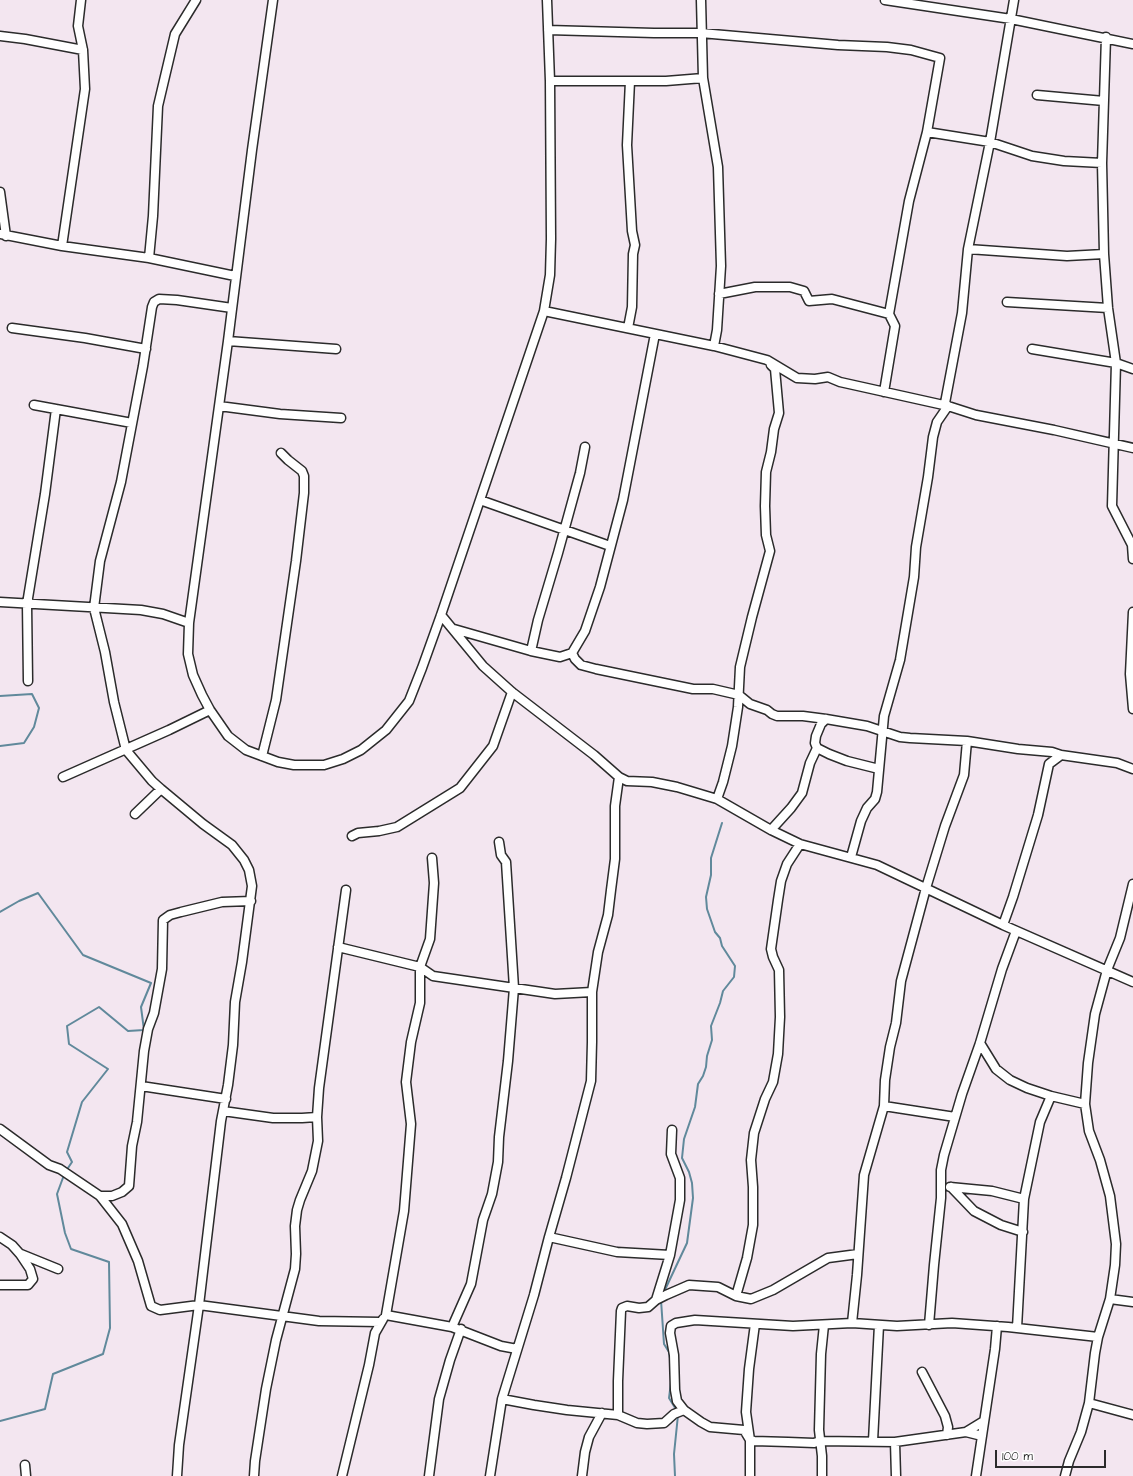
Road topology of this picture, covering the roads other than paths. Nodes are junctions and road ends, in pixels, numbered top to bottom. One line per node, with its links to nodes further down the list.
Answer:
1 (81, 0): 14 (street)
2 (196, 0): 28 (street)
3 (273, 0): 29 (street)
4 (547, 0): 9 (street)
5 (701, 0): 10 (street)
6 (885, 0): 8 (street)
7 (1014, 0): 8 (street)
8 (1011, 19): 12 (street); 21 (street)
9 (548, 30): 10 (street); 16 (street)
10 (701, 33): 15 (street); 20 (street)
11 (0, 36): 14 (street)
12 (1106, 37): 13 (street); 19 (street)
13 (1133, 44)
14 (83, 50): 25 (street)
15 (702, 78): 17 (street); 30 (street)
16 (550, 81): 17 (street); 34 (street)
17 (630, 81): 37 (street)
18 (1037, 95): 19 (street)
19 (1104, 101): 22 (street)
20 (928, 132): 21 (street); 35 (street)
21 (990, 142): 22 (street); 26 (street)
22 (1102, 163): 27 (street)
23 (0, 192): 24 (street)
24 (3, 235): 25 (street)
25 (62, 246): 28 (street)
26 (968, 249): 27 (street); 50 (street)
27 (1104, 254): 33 (street)
28 (149, 258): 29 (street)
29 (235, 276): 32 (street)
30 (719, 294): 35 (street); 40 (street)
31 (1007, 302): 33 (street)
32 (232, 308): 39 (street); 41 (street)
33 (1108, 308): 45 (street)
34 (544, 311): 37 (street); 58 (street)
35 (890, 314): 47 (street)
36 (12, 328): 41 (street)
37 (628, 328): 38 (street)
38 (655, 334): 40 (street); 60 (street)
39 (228, 341): 42 (street); 49 (street)
40 (714, 346): 44 (street)
41 (146, 349): 53 (street)
42 (336, 349)
43 (1032, 349): 45 (street)
44 (766, 360): 47 (street); 74 (street)
45 (1116, 362): 46 (street); 54 (street)
46 (1133, 369)
47 (884, 392): 50 (street)
48 (34, 405): 51 (street)
49 (219, 406): 52 (street); 68 (street)
50 (948, 406): 54 (street); 78 (street)
51 (56, 409): 53 (street); 64 (street)
52 (341, 418)
53 (132, 423): 65 (street)
54 (1112, 444): 56 (street); 61 (street)
55 (585, 447): 59 (street)
56 (1133, 448)
57 (281, 453): 83 (street)
58 (480, 500): 59 (street); 67 (street)
59 (564, 531): 60 (street); 70 (street)
60 (610, 546): 71 (street)
61 (1132, 546): 62 (street)
62 (1133, 559)
63 (0, 602): 64 (street)
64 (27, 604): 65 (street); 72 (street)
65 (94, 608): 68 (street); 81 (street)
66 (1133, 612): 75 (street)
67 (441, 614): 69 (street); 83 (street)
68 (189, 623): 76 (street)
69 (454, 629): 70 (street); 73 (street)
70 (531, 651): 71 (street)
71 (572, 653): 74 (street)
72 (28, 681)
73 (512, 692): 87 (street); 92 (street)
74 (739, 695): 77 (street); 89 (street)
75 (1133, 709)
76 (210, 710): 81 (street); 83 (street)
77 (826, 719): 78 (street); 80 (street)
78 (882, 731): 79 (street); 84 (street)
79 (967, 741): 82 (street); 98 (street)
80 (817, 748): 84 (street); 91 (street)
81 (126, 750): 86 (street); 88 (street)
82 (1061, 755): 85 (street); 101 (street)
83 (262, 756)
84 (879, 769): 95 (street)
85 (1133, 769)
86 (63, 777)
87 (619, 778): 89 (street); 108 (street)
88 (161, 789): 90 (street); 100 (street)
89 (717, 799): 91 (street)
90 (135, 814)
91 (771, 830): 94 (street)
92 (352, 836)
93 (499, 842): 107 (street)
94 (800, 844): 95 (street); 132 (street)
95 (851, 857): 98 (street)
96 (432, 858): 104 (street)
97 (1133, 884): 105 (street)
98 (926, 888): 101 (street); 114 (street)
99 (346, 890): 103 (street)
100 (251, 901): 110 (street); 112 (street)
101 (1003, 925): 102 (street)
102 (1016, 931): 105 (street); 109 (street)
103 (338, 947): 104 (street); 116 (street)
104 (420, 967): 107 (street); 137 (street)
105 (1108, 970): 106 (street); 113 (street)
106 (1133, 982)
107 (514, 988): 108 (street); 146 (street)
108 (592, 992): 126 (street)
109 (980, 1043): 111 (street); 117 (street)
110 (141, 1086): 112 (street); 122 (street)
111 (1051, 1096): 113 (street); 123 (street)
112 (226, 1099): 115 (street)
113 (1085, 1104): 133 (street)
114 (884, 1106): 117 (street); 128 (street)
115 (223, 1111): 116 (street); 136 (street)
116 (317, 1117): 138 (street)
117 (955, 1117): 120 (street)
118 (0, 1129): 122 (street)
119 (672, 1130): 129 (street)
120 (941, 1184): 121 (street); 144 (street)
121 (951, 1187): 123 (street); 124 (street)
122 (100, 1196): 136 (street)
123 (1024, 1199): 124 (street)
124 (1023, 1232): 147 (street)
125 (0, 1237): 127 (street)
126 (548, 1237): 129 (street); 150 (street)
127 (20, 1254): 130 (street); 131 (street)
128 (858, 1254): 132 (street); 140 (street)
129 (670, 1255): 134 (street)
130 (58, 1269)
131 (0, 1285)
132 (736, 1296): 134 (street)
133 (1110, 1298): 135 (street); 149 (street)
134 (656, 1300): 156 (street)
135 (1133, 1302)
136 (199, 1305): 138 (street); 168 (street)
137 (386, 1315): 139 (street); 146 (street)
138 (282, 1316): 139 (street); 169 (street)
139 (380, 1322): 170 (street)
140 (852, 1323): 142 (street); 143 (street)
141 (755, 1324): 142 (street); 154 (street); 162 (street)
142 (824, 1325): 163 (street)
143 (879, 1325): 144 (street); 164 (street)
144 (930, 1325): 145 (street)
145 (996, 1326): 147 (street); 158 (street)
146 (452, 1327): 148 (street)
147 (1017, 1328): 149 (street)
148 (460, 1329): 150 (street); 171 (street)
149 (1098, 1337): 153 (street)
150 (517, 1349): 152 (street)
151 (922, 1372): 160 (street)
152 (502, 1398): 155 (street); 172 (street)
153 (1089, 1403): 157 (street); 178 (street)
154 (684, 1410): 156 (street); 162 (street)
155 (602, 1413): 156 (street); 173 (street)
156 (618, 1415)
157 (1133, 1415)
158 (984, 1421): 159 (street); 161 (street)
159 (966, 1432): 160 (street); 161 (street)
160 (947, 1435): 165 (street)
161 (982, 1436): 177 (street)
162 (750, 1440): 163 (street); 174 (street)
163 (820, 1441): 164 (street); 175 (street)
164 (873, 1441): 165 (street)
165 (895, 1442): 176 (street)
166 (25, 1464): 167 (street)
167 (26, 1476)
168 (177, 1476)
169 (254, 1476)
170 (342, 1476)
171 (429, 1476)
172 (490, 1476)
173 (582, 1476)
174 (750, 1476)
175 (822, 1476)
176 (896, 1476)
177 (976, 1476)
178 (1065, 1476)

